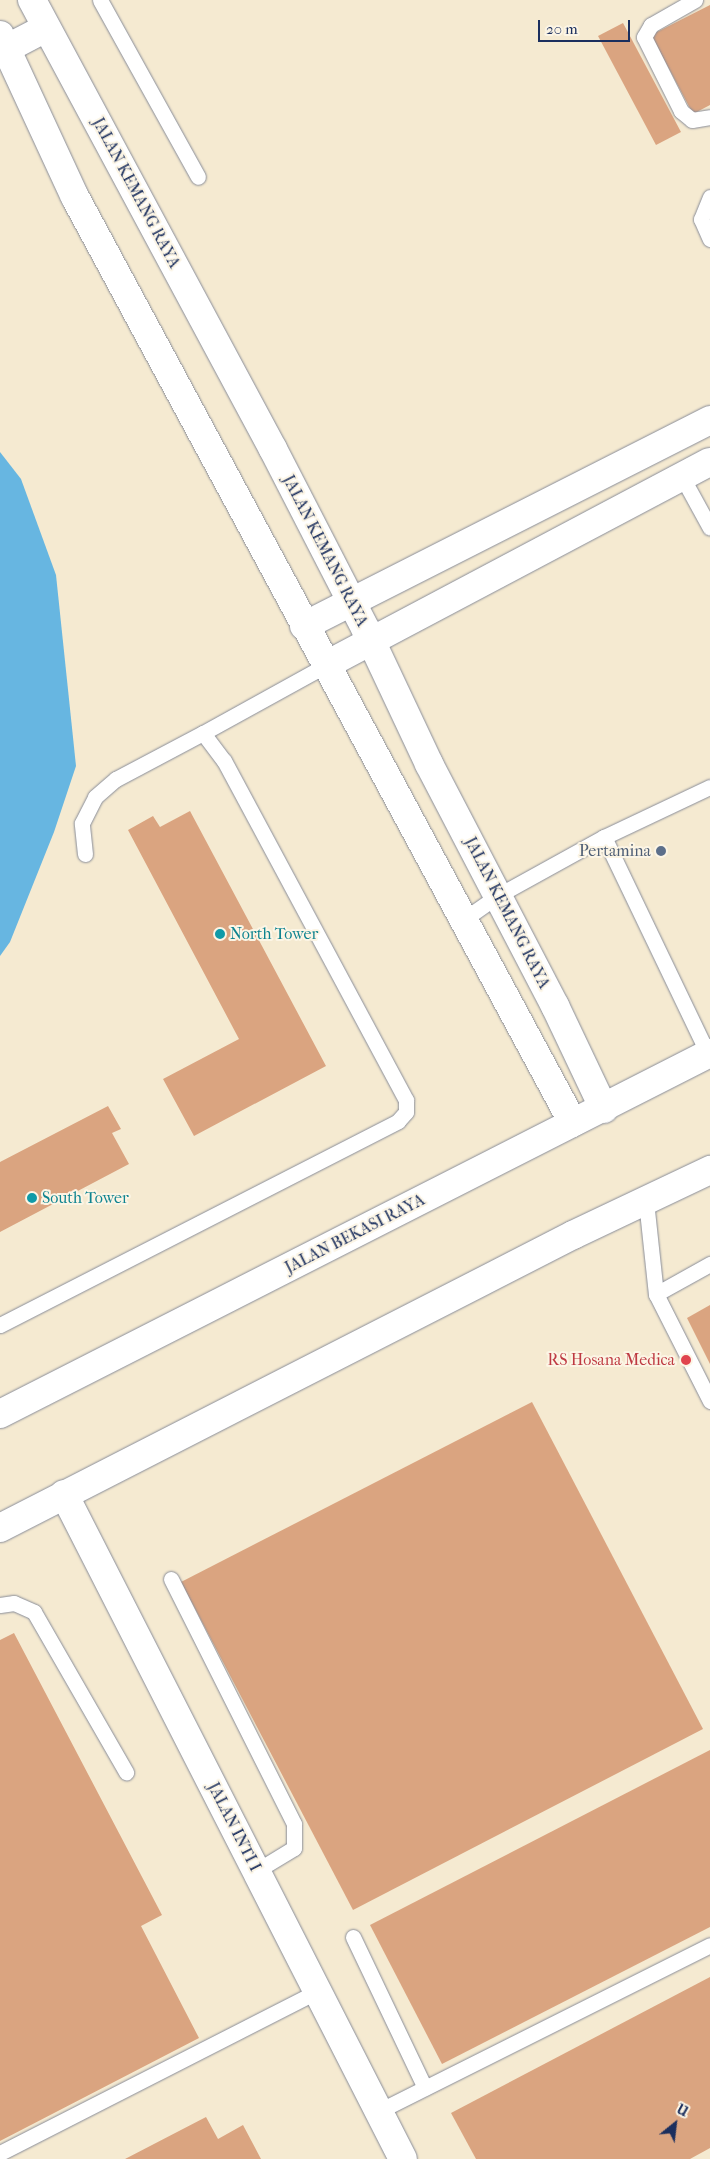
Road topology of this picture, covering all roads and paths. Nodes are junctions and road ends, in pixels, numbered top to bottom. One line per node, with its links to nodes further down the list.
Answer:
1 (32, 0): 4 (street, JALAN KEMANG RAYA)
2 (100, 0): 7 (lane)
3 (694, 0): 6 (lane)
4 (46, 28): 5 (street); 16 (street, JALAN KEMANG RAYA)
5 (2, 46): 17 (street)
6 (710, 117)
7 (198, 177)
8 (710, 197): 9 (lane)
9 (710, 239)
10 (710, 420): 13 (street)
11 (710, 462): 12 (street)
12 (682, 475): 14 (lane); 15 (street)
13 (538, 505): 15 (street); 16 (street)
14 (710, 528)
15 (559, 541): 18 (street)
16 (350, 600): 17 (street); 18 (street, JALAN KEMANG RAYA)
17 (304, 626): 19 (street)
18 (372, 643): 19 (street); 24 (street, JALAN KEMANG RAYA)
19 (326, 665): 20 (lane); 25 (street)
20 (203, 733): 23 (lane); 33 (lane)
21 (710, 787): 22 (lane)
22 (604, 836): 24 (lane); 26 (lane)
23 (85, 854)
24 (497, 896): 25 (lane); 27 (street, JALAN KEMANG RAYA)
25 (464, 920): 28 (street)
26 (709, 1054): 27 (street, JALAN BEKASI RAYA)
27 (604, 1109): 28 (street, JALAN BEKASI RAYA)
28 (573, 1123): 35 (street, JALAN BEKASI RAYA)
29 (710, 1170): 30 (street)
30 (646, 1201): 32 (lane); 36 (street)
31 (710, 1264): 32 (lane)
32 (656, 1294): 34 (lane)
33 (0, 1325)
34 (710, 1401)
35 (0, 1414)
36 (64, 1494): 37 (street); 41 (street, JALAN INTI I)
37 (0, 1528)
38 (172, 1580): 41 (lane)
39 (0, 1606): 40 (lane)
40 (126, 1772)
41 (256, 1871): 44 (street, JALAN INTI I)
42 (353, 1937): 45 (lane)
43 (710, 1945): 45 (lane)
44 (318, 1991): 46 (street, JALAN INTI I); 47 (lane)
45 (425, 2088): 46 (lane)
46 (379, 2111): 48 (street, JALAN INTI I)
47 (0, 2153)
48 (403, 2159)

